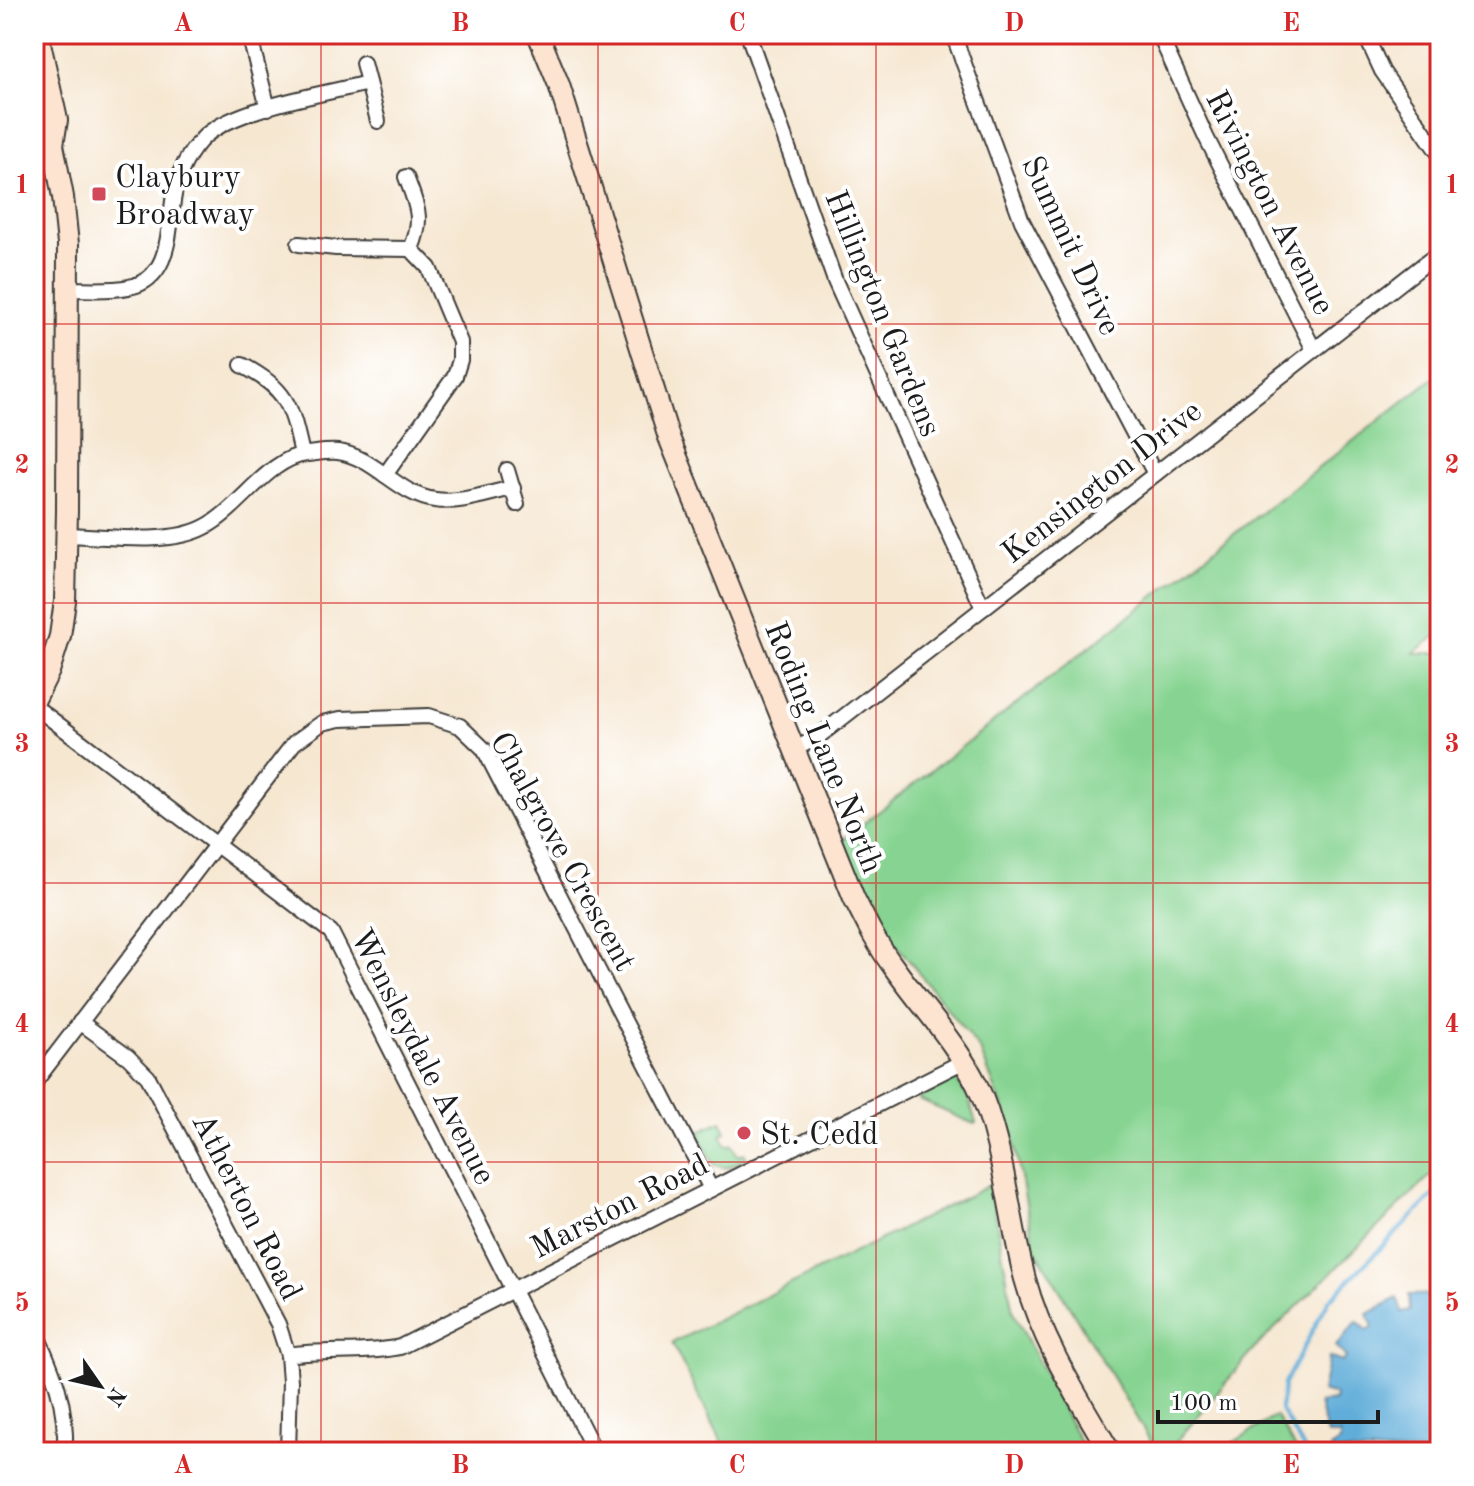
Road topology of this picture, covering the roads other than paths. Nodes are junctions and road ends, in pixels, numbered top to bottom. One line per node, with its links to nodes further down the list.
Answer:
1 (38, 34): 13 (street)
2 (249, 34): 11 (street)
3 (538, 34): 31 (street, Roding Lane North)
4 (748, 34): 29 (street, Hillington Gardens)
5 (953, 34): 24 (street, Summit Drive)
6 (1159, 34): 20 (street, Rivington Avenue)
7 (1365, 34): 14 (street)
8 (363, 63): 9 (street)
9 (368, 83): 11 (street); 12 (street)
10 (34, 103): 13 (street)
11 (268, 108): 19 (street)
12 (378, 121)
13 (53, 145): 19 (street)
14 (1440, 155)
15 (406, 177): 17 (street)
16 (299, 244): 17 (street)
17 (411, 249): 25 (street)
18 (1440, 252): 20 (street, Kensington Drive)
19 (68, 289): 28 (street)
20 (1314, 350): 24 (street, Kensington Drive)
21 (242, 365): 22 (street)
22 (302, 454): 25 (street); 28 (street)
23 (507, 470): 26 (street)
24 (1155, 474): 29 (street, Kensington Drive)
25 (385, 475): 26 (street)
26 (513, 488): 27 (street)
27 (517, 504)
28 (67, 535): 30 (street)
29 (983, 608): 31 (street, Kensington Drive)
30 (34, 704): 32 (street, Wensleydale Avenue)
31 (794, 750): 34 (street, Roding Lane North)
32 (215, 844): 33 (street, Chalgrove Crescent); 36 (street, Chalgrove Crescent); 37 (street, Wensleydale Avenue)
33 (80, 1022): 35 (street, Chalgrove Crescent); 39 (street, Atherton Road)
34 (964, 1061): 36 (street, Marston Road); 43 (street, Roding Lane North)
35 (34, 1083)
36 (711, 1189): 37 (street, Marston Road)
37 (513, 1290): 39 (street, Marston Road); 42 (street, Wensleydale Avenue)
38 (34, 1329): 40 (street)
39 (288, 1355): 41 (street, Atherton Road)
40 (65, 1452)
41 (288, 1452)
42 (595, 1452)
43 (1110, 1452)

